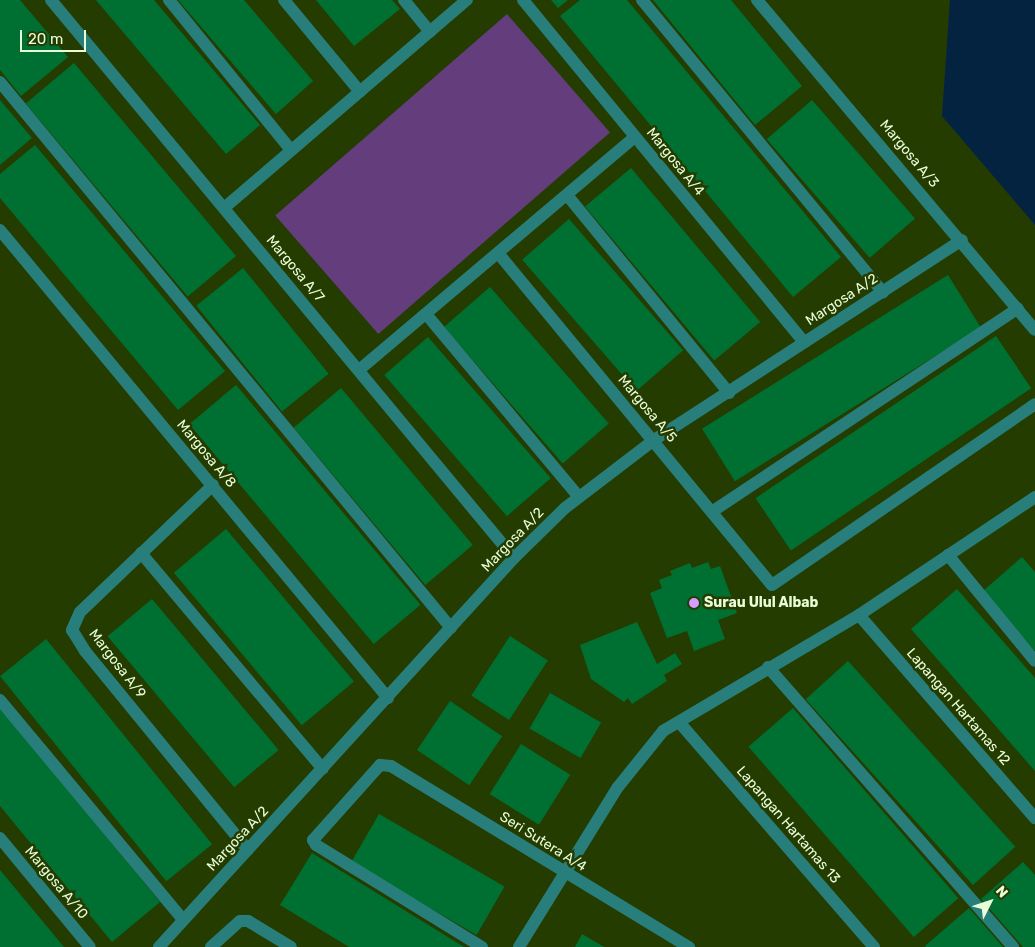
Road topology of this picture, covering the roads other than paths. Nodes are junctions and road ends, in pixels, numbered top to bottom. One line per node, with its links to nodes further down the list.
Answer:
1 (50, 0): 15 (street, Margosa A/7)
2 (169, 0): 13 (street)
3 (284, 0): 11 (street)
4 (404, 0): 9 (street)
5 (467, 0): 9 (street)
6 (524, 0): 12 (street, Margosa A/4)
7 (642, 0): 19 (street)
8 (757, 0): 17 (street, Margosa A/3)
9 (430, 32): 11 (street)
10 (0, 82): 36 (street)
11 (360, 92): 13 (street)
12 (635, 137): 14 (street); 23 (street, Margosa A/4)
13 (291, 150): 15 (street)
14 (567, 195): 18 (street); 25 (street)
15 (224, 208): 24 (street, Margosa A/7)
16 (0, 230): 28 (street, Margosa A/8)
17 (962, 240): 19 (street, Margosa A/2); 20 (street, Margosa A/3)
18 (498, 253): 21 (street); 27 (street, Margosa A/5)
19 (883, 292): 23 (street, Margosa A/2)
20 (1018, 308): 22 (street, Margosa A/3); 31 (street)
21 (426, 314): 24 (street); 29 (street)
22 (1035, 330)
23 (804, 342): 25 (street, Margosa A/2)
24 (359, 370): 34 (street, Margosa A/7)
25 (730, 392): 27 (street, Margosa A/2)
26 (1035, 404): 31 (street, Margosa A/5)
27 (654, 440): 29 (street, Margosa A/2); 31 (street, Margosa A/5)
28 (213, 485): 32 (street, Margosa A/9); 39 (street, Margosa A/8)
29 (578, 496): 34 (street, Margosa A/2)
30 (1034, 500): 33 (street)
31 (713, 511)
32 (141, 553): 42 (street); 45 (street, Margosa A/9)
33 (948, 555): 35 (street); 37 (street)
34 (514, 558): 36 (street, Margosa A/2)
35 (858, 615): 38 (street); 43 (street, Lapangan Hartamas 12)
36 (451, 628): 39 (street, Margosa A/2)
37 (1035, 661)
38 (768, 667): 41 (street); 56 (street)
39 (388, 698): 42 (street, Margosa A/2)
40 (0, 700): 47 (street)
41 (679, 722): 46 (street); 55 (street, Lapangan Hartamas 13)
42 (323, 769): 45 (street, Margosa A/2)
43 (1035, 818)
44 (0, 838): 49 (street, Margosa A/10)
45 (248, 850): 47 (street, Margosa A/2)
46 (564, 873): 48 (street, Seri Sutera A/4); 53 (street, Seri Sutera A/4); 54 (street)
47 (184, 920): 50 (street, Margosa A/2)
48 (688, 946)
49 (90, 947)
50 (159, 947)
51 (211, 947): 52 (street)
52 (291, 947)
53 (482, 947)
54 (519, 947)
55 (874, 947)
56 (1012, 947)

